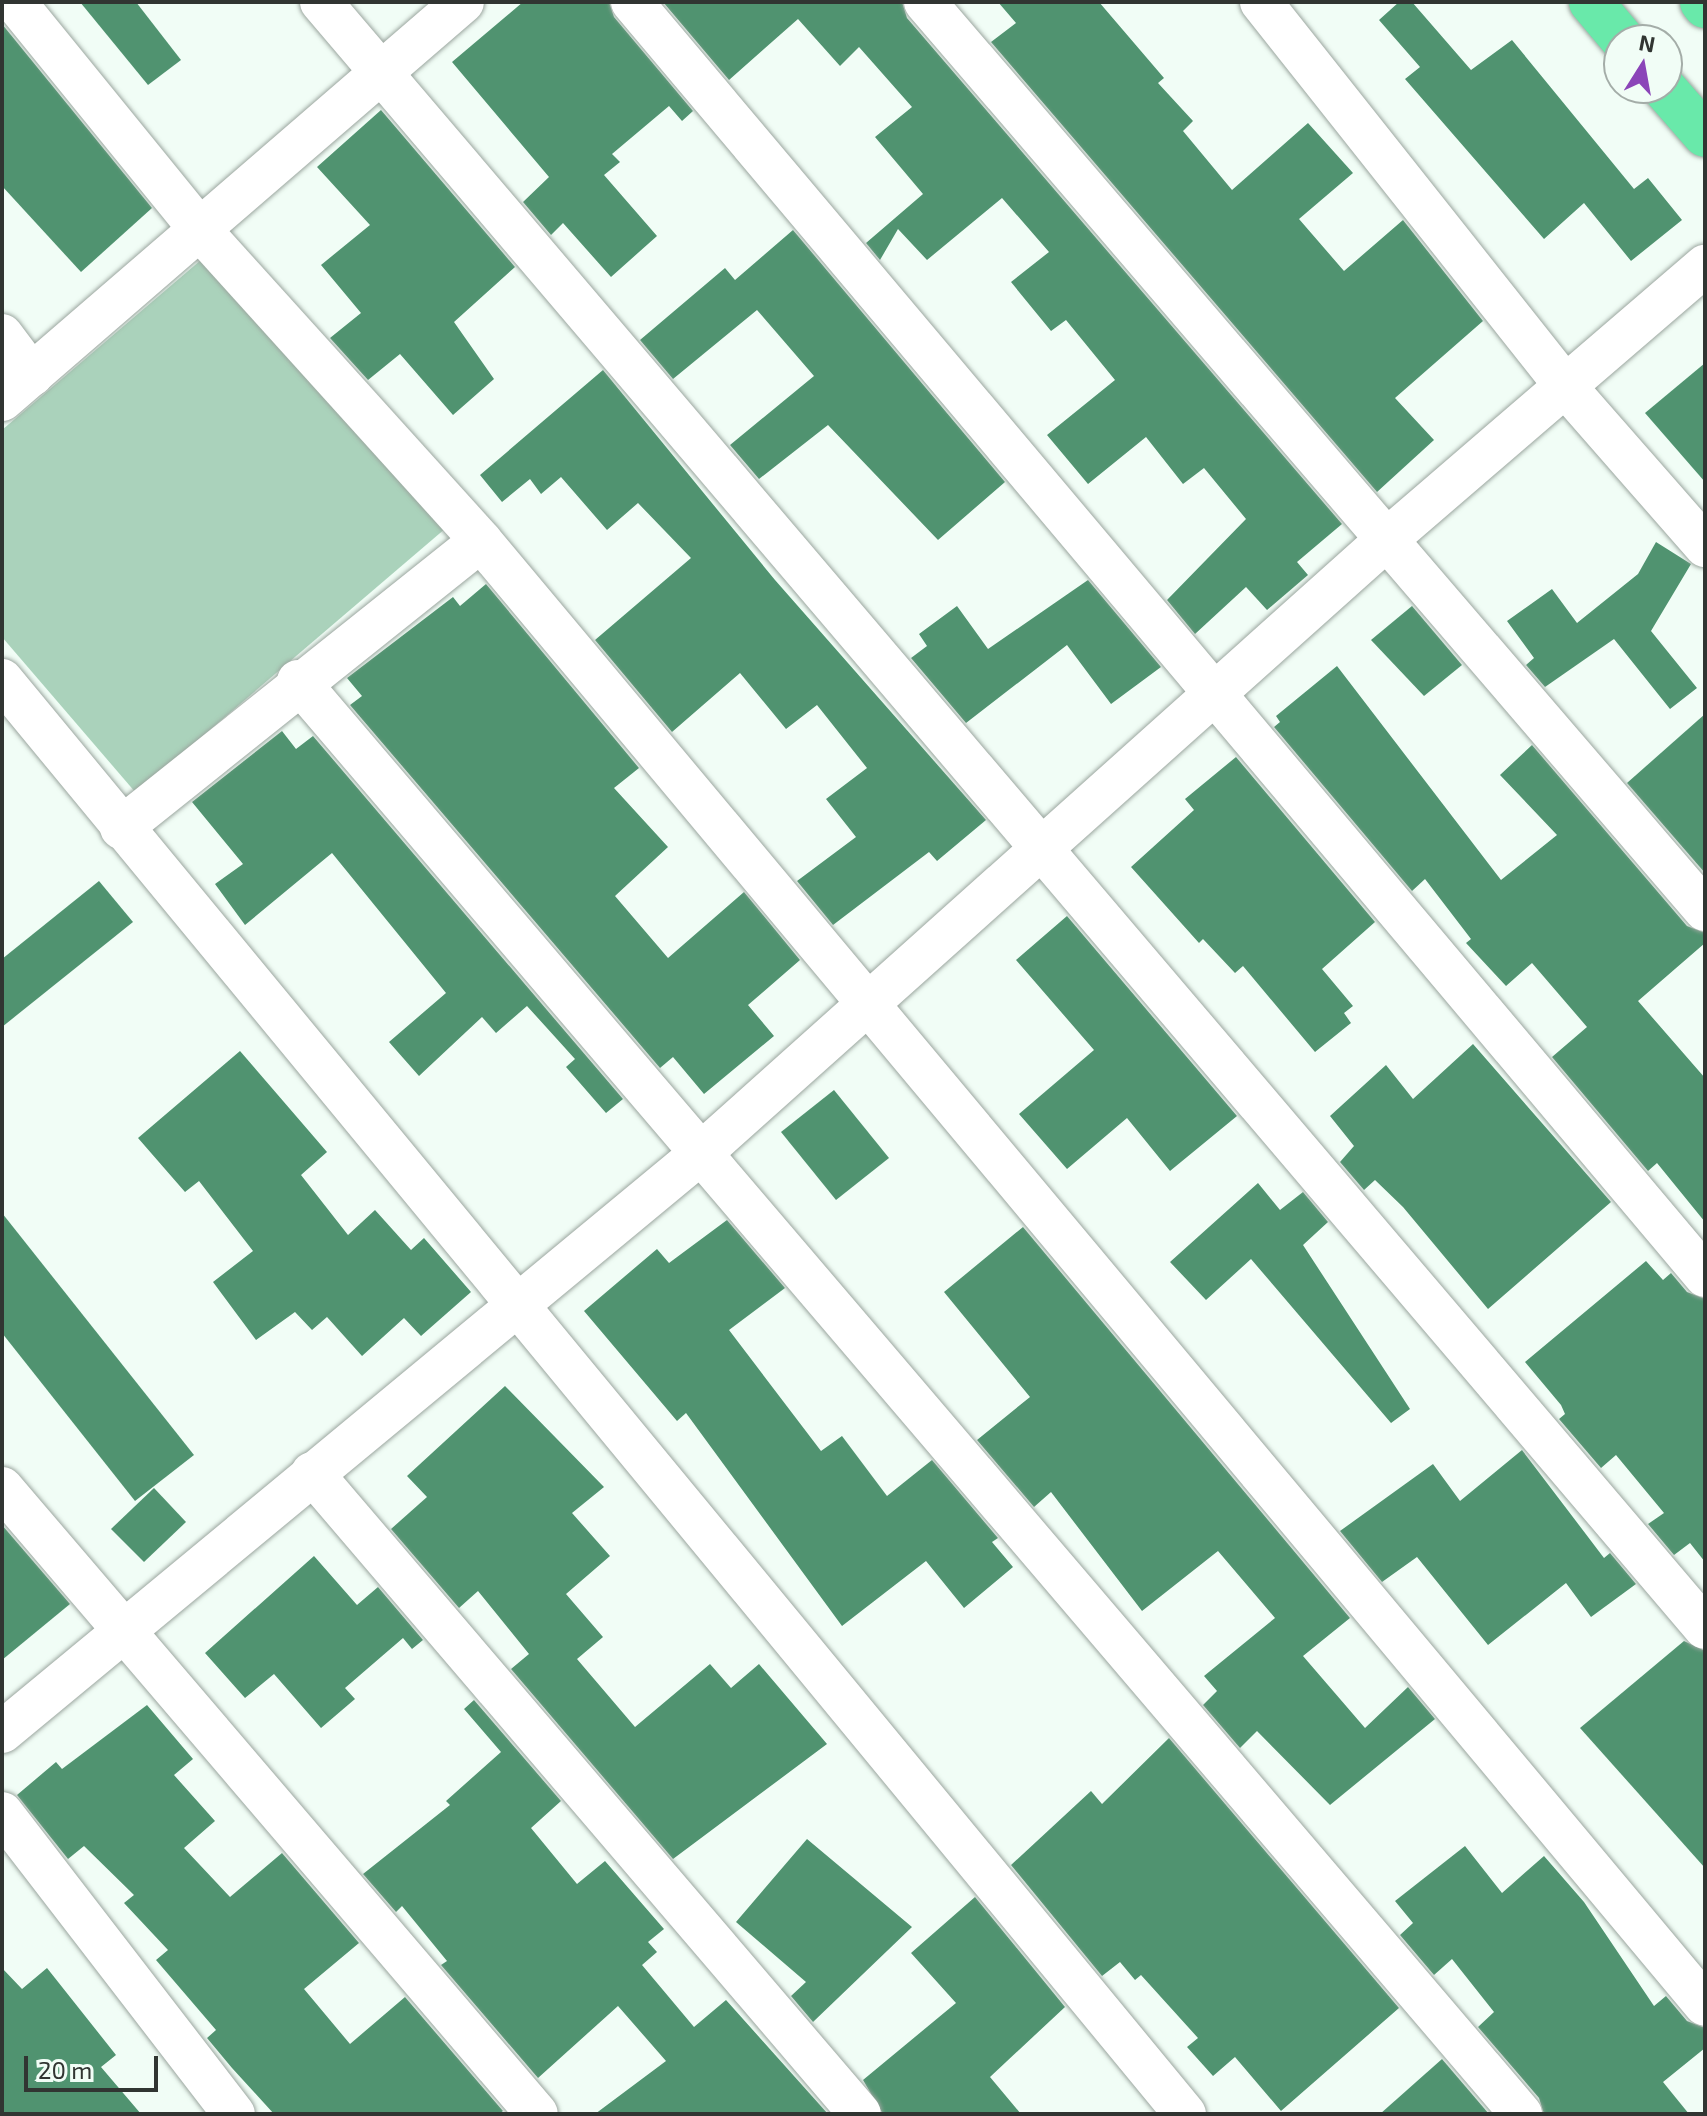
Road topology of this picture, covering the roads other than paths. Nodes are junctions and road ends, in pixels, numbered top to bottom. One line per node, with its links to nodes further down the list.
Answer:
1 (15, 2): 12 (street)
2 (321, 2): 9 (street)
3 (463, 2): 9 (street)
4 (632, 2): 22 (street)
5 (925, 2): 18 (street)
6 (1261, 2): 15 (street)
7 (1591, 2): 8 (highway)
8 (1610, 24)
9 (379, 76): 12 (street); 24 (street)
10 (1678, 104): 11 (highway)
11 (1705, 135)
12 (202, 232): 16 (street); 17 (street)
13 (1705, 266): 15 (street)
14 (2, 335): 16 (street)
15 (1565, 386): 18 (street); 19 (street)
16 (17, 388)
17 (481, 541): 21 (street); 26 (street)
18 (1385, 541): 22 (street); 25 (street)
19 (1705, 546)
20 (2, 680): 23 (street)
21 (298, 681): 23 (street); 27 (street)
22 (1215, 699): 24 (street); 28 (street)
23 (121, 828): 29 (street)
24 (1040, 848): 26 (street); 32 (street)
25 (1705, 910)
26 (868, 1002): 27 (street); 36 (street)
27 (699, 1155): 29 (street); 41 (street)
28 (1705, 1276)
29 (517, 1303): 30 (street); 40 (street)
30 (312, 1473): 33 (street); 39 (street)
31 (2, 1488): 33 (street)
32 (1705, 1628)
33 (121, 1630): 34 (street); 38 (street)
34 (2, 1732)
35 (2, 1813): 37 (street)
36 (1705, 2005)
37 (234, 2114)
38 (537, 2114)
39 (860, 2114)
40 (1185, 2114)
41 (1521, 2114)

